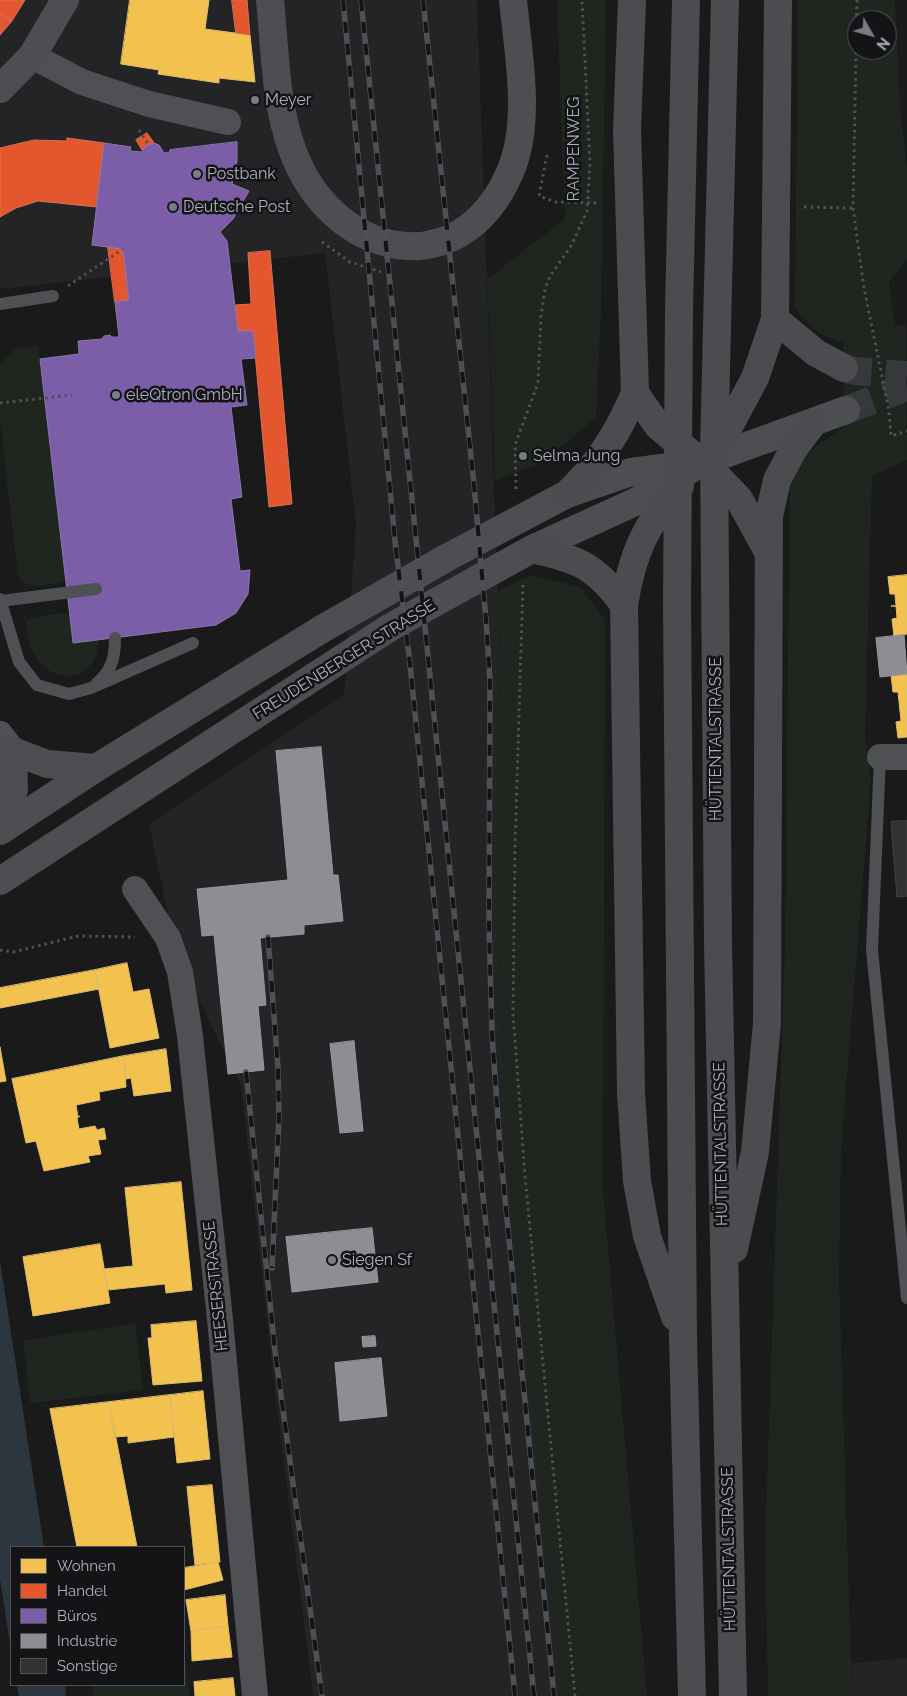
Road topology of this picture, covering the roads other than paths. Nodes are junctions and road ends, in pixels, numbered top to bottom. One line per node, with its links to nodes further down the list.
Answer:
1 (65, 0): 8 (main road)
2 (270, 0): 3 (main road)
3 (513, 0)
4 (632, 0): 15 (highway)
5 (686, 0): 37 (highway)
6 (725, 0): 35 (highway, HÜTTENTALSTRASSE)
7 (778, 0): 13 (highway)
8 (32, 56): 9 (main road); 10 (street)
9 (0, 89)
10 (228, 122)
11 (54, 296): 12 (lane)
12 (0, 304)
13 (775, 319): 14 (highway); 18 (highway)
14 (844, 368)
15 (635, 393): 18 (highway); 19 (highway)
16 (846, 410): 17 (main road, FREUDENBERGER STRASSE)
17 (813, 423): 18 (main road, FREUDENBERGER STRASSE); 21 (highway)
18 (700, 463): 19 (main road, FREUDENBERGER STRASSE); 20 (main road, FREUDENBERGER STRASSE); 21 (highway); 24 (highway)
19 (567, 494): 31 (main road, FREUDENBERGER STRASSE)
20 (532, 549): 24 (highway); 33 (main road, FREUDENBERGER STRASSE)
21 (768, 551): 35 (highway)
22 (96, 589): 23 (lane)
23 (0, 600): 27 (lane)
24 (624, 605): 37 (highway)
25 (115, 638): 27 (lane)
26 (193, 642): 27 (lane)
27 (91, 688)
28 (6, 742): 31 (main road); 32 (main road)
29 (880, 757): 30 (street); 36 (lane)
30 (907, 757)
31 (96, 768): 32 (main road, FREUDENBERGER STRASSE)
32 (0, 831)
33 (0, 881)
34 (135, 889): 38 (street, HEESERSTRASSE)
35 (724, 1294): 40 (highway, HÜTTENTALSTRASSE)
36 (907, 1298)
37 (683, 1337): 39 (highway)
38 (255, 1696)
39 (692, 1696)
40 (733, 1696)

